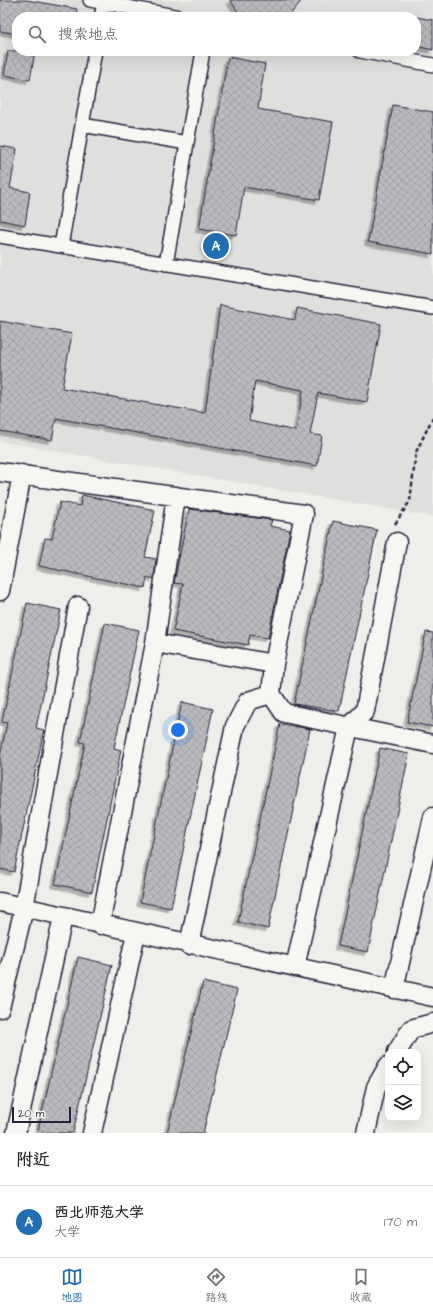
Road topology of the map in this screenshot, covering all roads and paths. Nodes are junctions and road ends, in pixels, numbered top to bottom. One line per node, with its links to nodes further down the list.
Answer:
1 (90, 0): 2 (street)
2 (104, 3): 3 (street); 4 (street)
3 (102, 12)
4 (153, 12)
5 (94, 56): 9 (street)
6 (202, 56): 10 (street)
7 (386, 56): 8 (street)
8 (433, 65)
9 (82, 125): 10 (street); 12 (street)
10 (187, 143): 13 (street)
11 (0, 236): 12 (street)
12 (61, 246): 13 (street)
13 (166, 264): 14 (street)
14 (433, 308)
15 (433, 417): 19 (path)
16 (0, 472): 17 (street)
17 (22, 474): 18 (street); 20 (street)
18 (176, 496): 22 (street); 23 (street)
19 (397, 542): 25 (street)
20 (0, 591)
21 (78, 606): 29 (street)
22 (155, 643): 23 (street); 31 (street)
23 (274, 664): 24 (street)
24 (271, 694): 25 (street); 33 (street)
25 (349, 727): 26 (street); 34 (street)
26 (433, 744)
27 (433, 817): 35 (street)
28 (0, 902): 29 (street)
29 (24, 908): 30 (street); 37 (street)
30 (64, 917): 31 (street); 41 (street)
31 (100, 925): 32 (street)
32 (136, 933): 33 (street); 42 (street)
33 (189, 945): 34 (street)
34 (295, 967): 35 (street)
35 (394, 989): 36 (street)
36 (433, 997)
37 (0, 1008)
38 (433, 1023): 39 (street)
39 (399, 1049)
40 (385, 1071): 43 (street)
41 (16, 1133)
42 (92, 1133)
43 (366, 1133)

